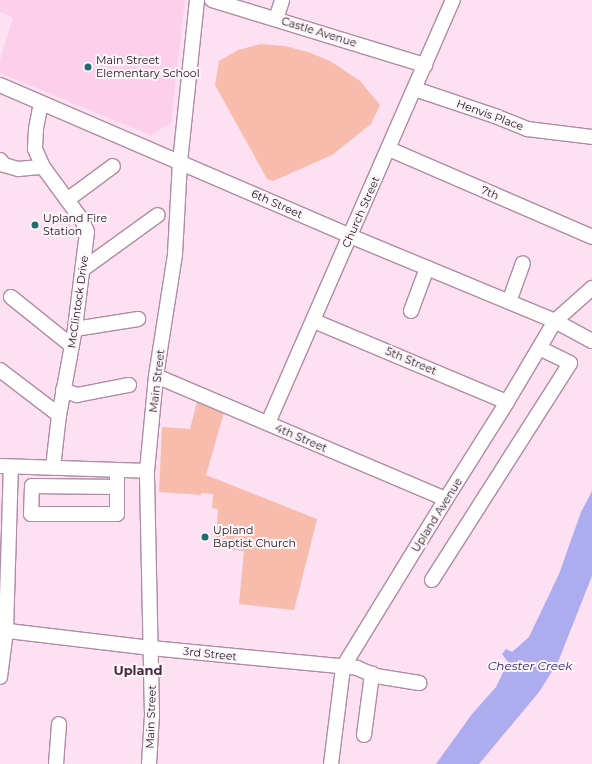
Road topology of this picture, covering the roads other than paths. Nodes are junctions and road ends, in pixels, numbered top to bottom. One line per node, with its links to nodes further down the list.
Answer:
1 (197, 0): 13 (street, Main Street)
2 (212, 0): 5 (street, Castle Avenue)
3 (282, 0): 5 (street)
4 (453, 0): 6 (street, Church Street)
5 (276, 20): 6 (street, Castle Avenue)
6 (425, 65): 8 (street, Church Street)
7 (0, 85): 9 (street, 6th Street)
8 (414, 89): 10 (street, Henvis Place); 11 (street, Church Street)
9 (41, 103): 13 (street, 6th Street); 15 (street, McClintock Drive)
10 (592, 137)
11 (389, 149): 18 (street, Church Street); 19 (street, 7th)
12 (0, 160): 15 (street)
13 (180, 162): 18 (street, 6th Street); 35 (street, Main Street)
14 (113, 166): 16 (street)
15 (42, 167): 16 (street, McClintock Drive)
16 (67, 200): 22 (street, McClintock Drive)
17 (158, 215): 22 (street)
18 (350, 236): 21 (street, 6th Street); 28 (street, Church Street)
19 (592, 237)
20 (523, 263): 25 (street)
21 (427, 268): 25 (street, 6th Street); 26 (street)
22 (83, 269): 30 (street, McClintock Drive)
23 (592, 288): 29 (street, Upland Avenue)
24 (11, 297): 32 (street)
25 (509, 302): 29 (street, 6th Street)
26 (411, 311)
27 (138, 319): 30 (street)
28 (314, 321): 38 (street, 5th Street); 40 (street, Church Street)
29 (555, 321): 31 (street, 6th Street); 33 (street, Upland Avenue)
30 (75, 330): 32 (street, McClintock Drive)
31 (592, 341)
32 (72, 346): 37 (street, McClintock Drive)
33 (539, 348): 38 (street, Upland Avenue); 47 (street)
34 (0, 370): 39 (street)
35 (156, 376): 40 (street, 4th Street); 44 (street, Main Street)
36 (130, 385): 37 (street)
37 (63, 390): 39 (street, McClintock Drive)
38 (507, 402): 46 (street, Upland Avenue)
39 (58, 415): 42 (street, McClintock Drive)
40 (268, 424): 46 (street, 4th Street)
41 (6, 467): 42 (street); 48 (street)
42 (53, 468): 43 (street)
43 (117, 470): 44 (street); 45 (street)
44 (147, 471): 49 (street, Main Street)
45 (117, 487): 45 (street)
46 (446, 499): 50 (street, Upland Avenue)
47 (432, 580)
48 (3, 631): 49 (street, 3rd Street); 52 (street)
49 (152, 648): 50 (street, 3rd Street); 57 (street, Main Street)
50 (343, 667): 51 (street, 3rd Street); 58 (street, Upland Avenue)
51 (372, 674): 53 (street, 3rd Street); 55 (street)
52 (0, 677)
53 (419, 683)
54 (59, 724): 56 (street)
55 (364, 734)
56 (56, 764)
57 (149, 764)
58 (331, 764)

